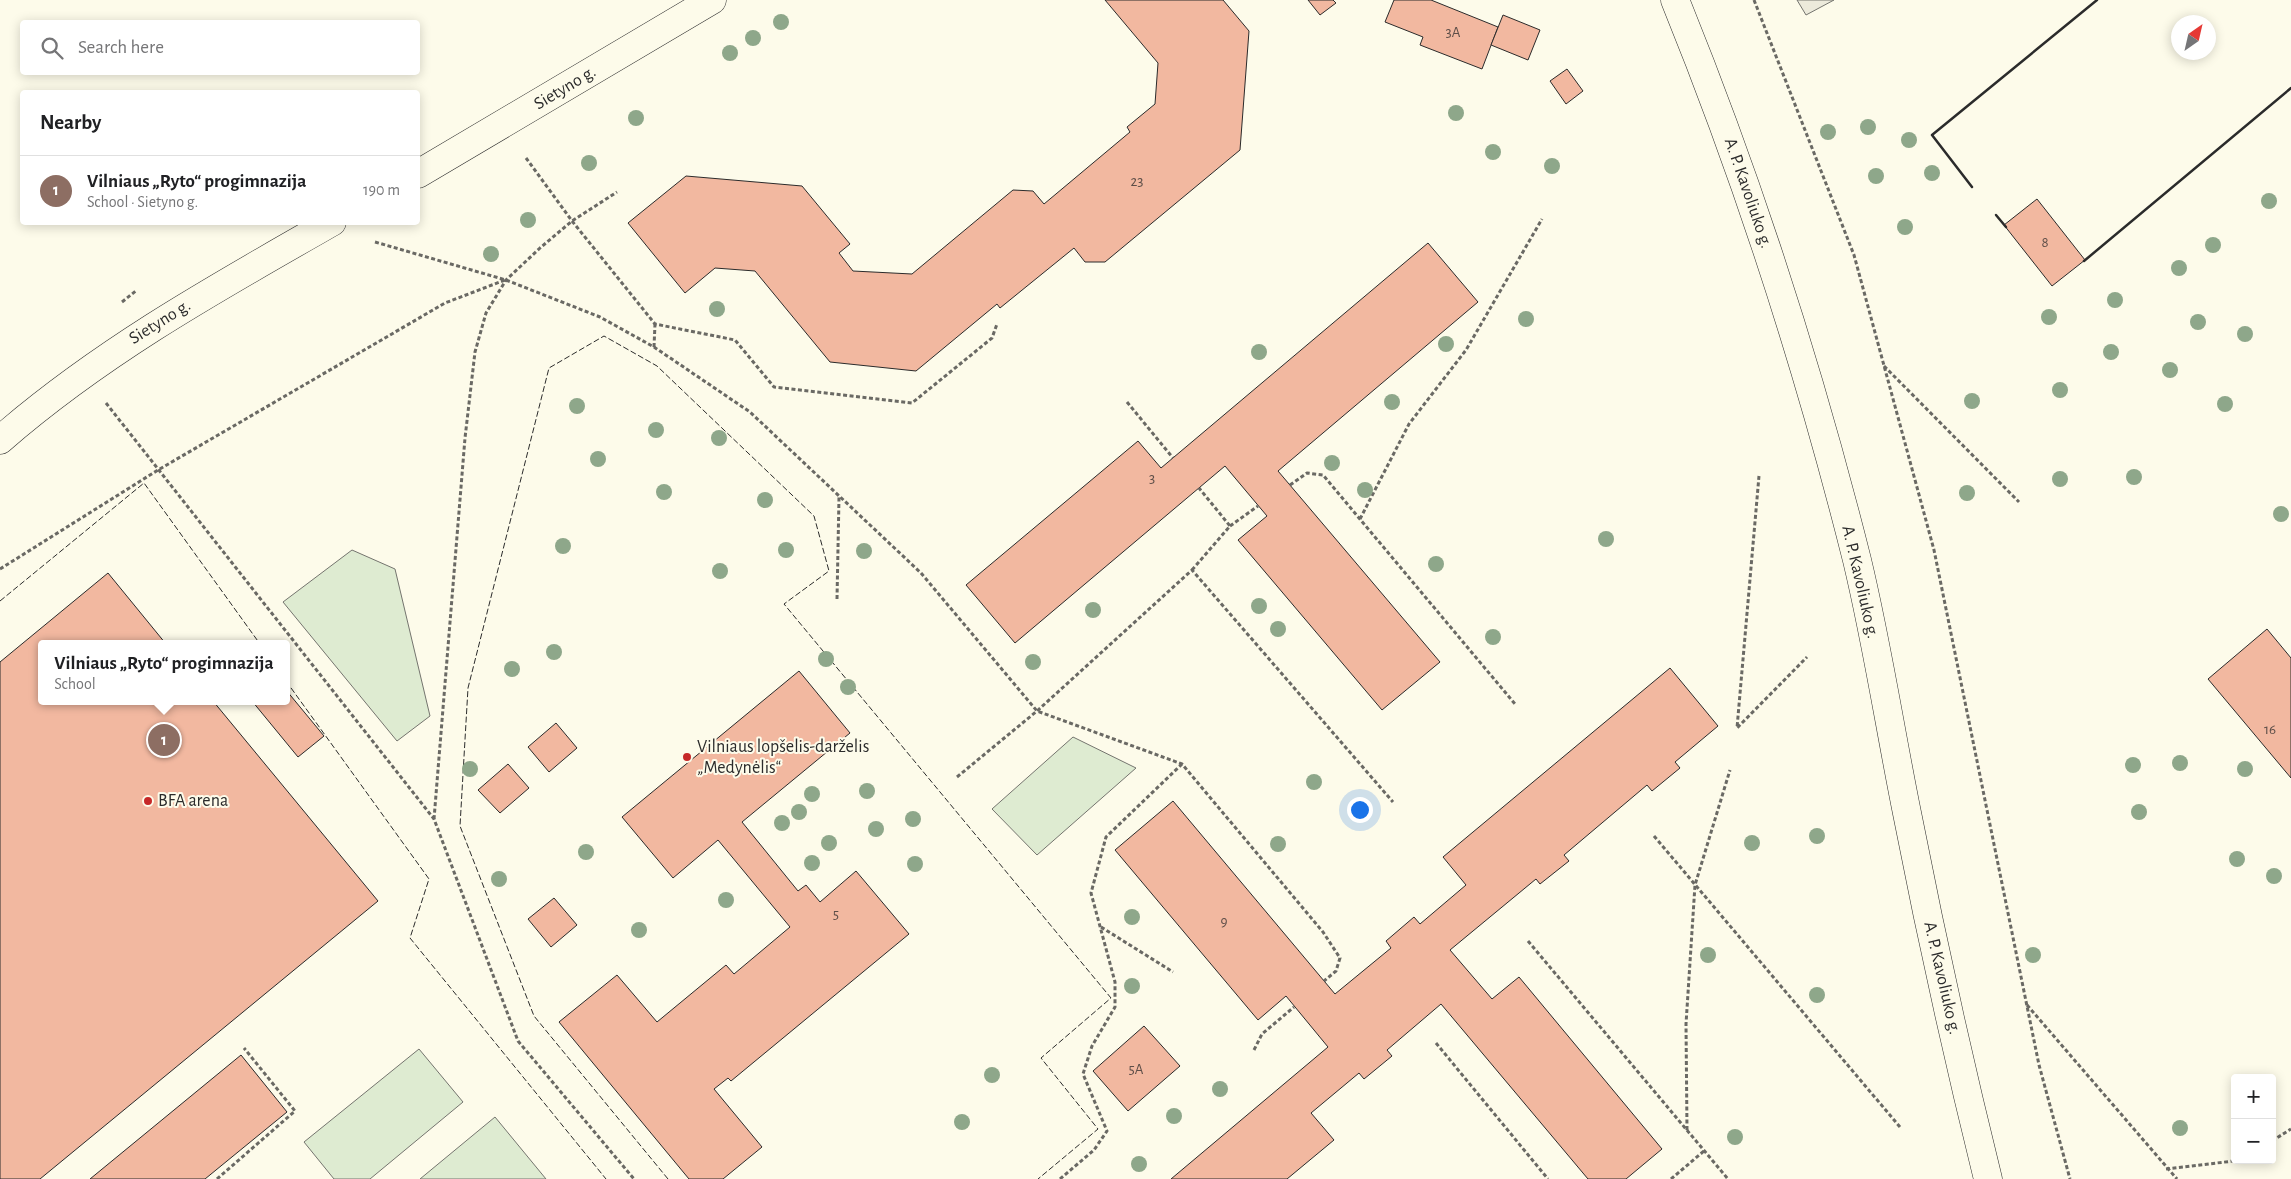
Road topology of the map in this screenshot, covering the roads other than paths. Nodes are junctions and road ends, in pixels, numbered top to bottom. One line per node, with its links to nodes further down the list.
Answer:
1 (712, 0): 3 (street, Sietyno g.)
2 (1675, 0): 6 (street, A. P. Kavoliuko g.)
3 (420, 173)
4 (327, 225): 5 (street, Sietyno g.)
5 (0, 440)
6 (1988, 1179)

